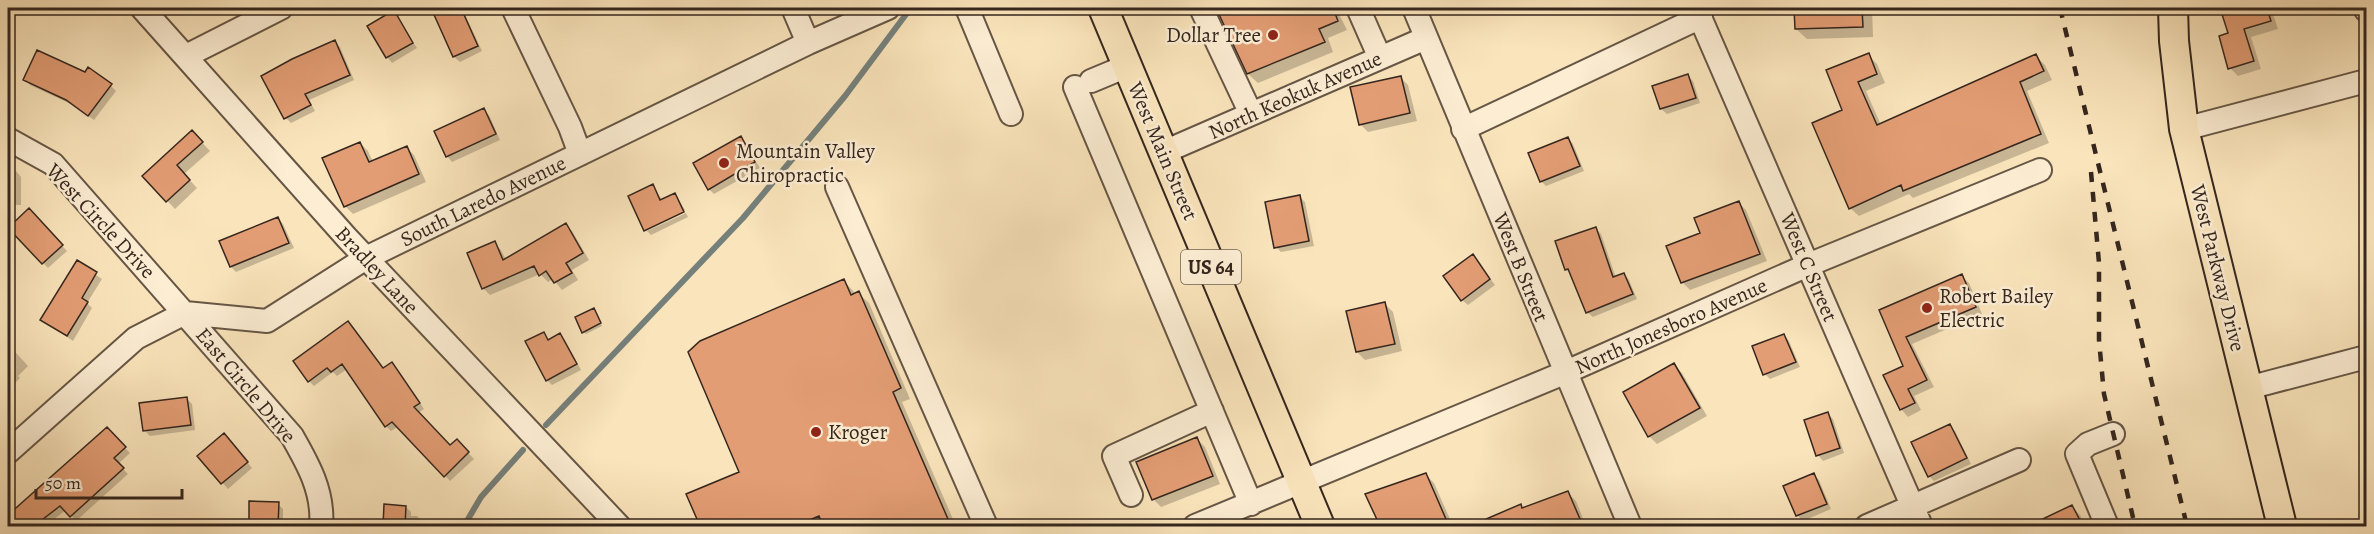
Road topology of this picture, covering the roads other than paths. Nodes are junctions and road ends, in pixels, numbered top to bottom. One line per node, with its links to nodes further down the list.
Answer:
1 (142, 8): 15 (street, Bradley Lane)
2 (281, 8): 15 (street)
3 (513, 8): 25 (street)
4 (793, 8): 14 (street)
5 (888, 8): 14 (street, South Laredo Avenue)
6 (967, 8): 19 (street)
7 (1103, 8): 17 (main road, West Main Street / US 64)
8 (1201, 8): 20 (street)
9 (1358, 8): 16 (street)
10 (1414, 8): 13 (street, West B Street)
11 (2173, 8): 22 (main road, West Parkway Drive)
12 (1698, 12): 21 (street); 29 (street, West C Street)
13 (1426, 38): 16 (street, North Keokuk Avenue); 21 (street, West B Street)
14 (808, 43): 25 (street, South Laredo Avenue)
15 (186, 56): 28 (street, Bradley Lane)
16 (1380, 58): 20 (street, North Keokuk Avenue)
17 (1127, 66): 24 (main road, West Main Street / US 64); 34 (street)
18 (2367, 81): 22 (street)
19 (1011, 114)
20 (1251, 114): 24 (street, North Keokuk Avenue)
21 (1463, 129): 32 (street, West B Street)
22 (2184, 129): 33 (main road, West Parkway Drive)
23 (8, 139): 30 (street, West Circle Drive)
24 (1164, 152): 38 (main road, West Main Street / US 64)
25 (580, 154): 28 (street, South Laredo Avenue)
26 (2040, 170): 29 (street, North Jonesboro Avenue)
27 (837, 187): 44 (street)
28 (366, 258): 30 (street, South Laredo Avenue); 43 (street, Bradley Lane)
29 (1808, 265): 32 (street, North Jonesboro Avenue); 41 (street, West C Street)
30 (185, 313): 36 (street); 42 (street, East Circle Drive)
31 (2367, 357): 33 (street)
32 (1564, 373): 38 (street, North Jonesboro Avenue); 47 (street, West B Street)
33 (2248, 388): 50 (main road, West Parkway Drive)
34 (1212, 411): 39 (street); 40 (street)
35 (2113, 434): 49 (street)
36 (8, 452)
37 (2019, 460): 41 (street)
38 (1302, 484): 40 (street, North Jonesboro Avenue); 46 (main road, West Main Street / US 64)
39 (1131, 495)
40 (1251, 504): 45 (street, North Jonesboro Avenue)
41 (1917, 516): 48 (street)
42 (321, 526)
43 (619, 526)
44 (986, 526)
45 (1195, 526)
46 (1320, 526)
47 (1630, 526)
48 (1867, 526)
49 (2107, 526)
50 (2282, 526)

